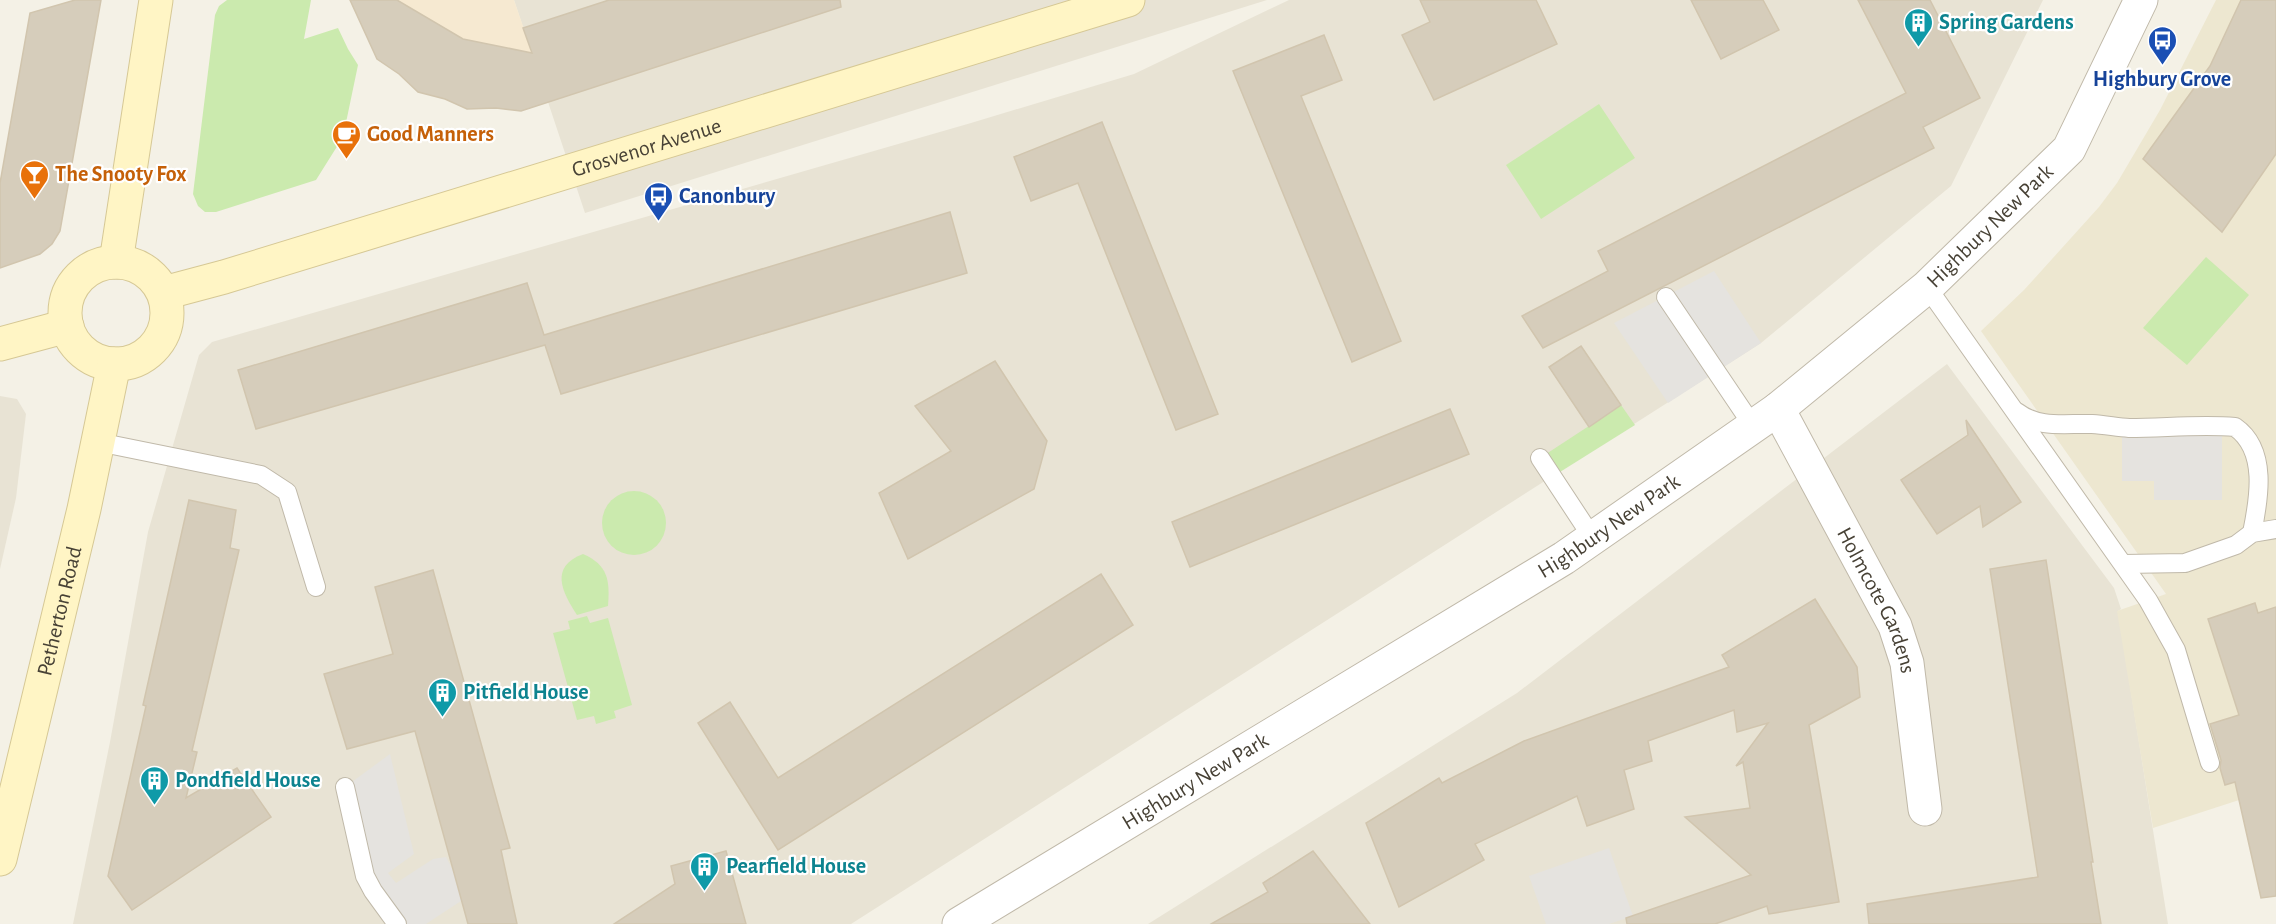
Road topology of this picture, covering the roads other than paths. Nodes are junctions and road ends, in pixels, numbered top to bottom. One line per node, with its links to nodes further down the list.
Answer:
1 (156, 0): 4 (street)
2 (1128, 0): 6 (street, Grosvenor Avenue)
3 (2140, 0): 5 (street, Highbury New Park)
4 (116, 262): 6 (street); 8 (street)
5 (1927, 287): 11 (lane); 12 (street, Highbury New Park)
6 (164, 293): 10 (street)
7 (1666, 297): 12 (lane)
8 (67, 326): 9 (street); 10 (street)
9 (0, 344)
10 (114, 364): 14 (street, Petherton Road)
11 (2013, 409): 13 (lane); 15 (lane)
12 (1766, 418): 19 (street, Highbury New Park); 24 (street, Holmcote Gardens)
13 (2058, 425): 15 (lane); 18 (lane)
14 (98, 442): 21 (lane); 25 (street, Petherton Road)
15 (2040, 449): 20 (lane)
16 (1540, 458): 19 (lane)
17 (2276, 529): 18 (lane)
18 (2252, 533): 20 (lane)
19 (1592, 537): 27 (street, Highbury New Park)
20 (2124, 564): 22 (lane)
21 (316, 587)
22 (2210, 763)
23 (345, 787): 26 (lane)
24 (1925, 809)
25 (0, 859)
26 (397, 924)
27 (959, 924)

